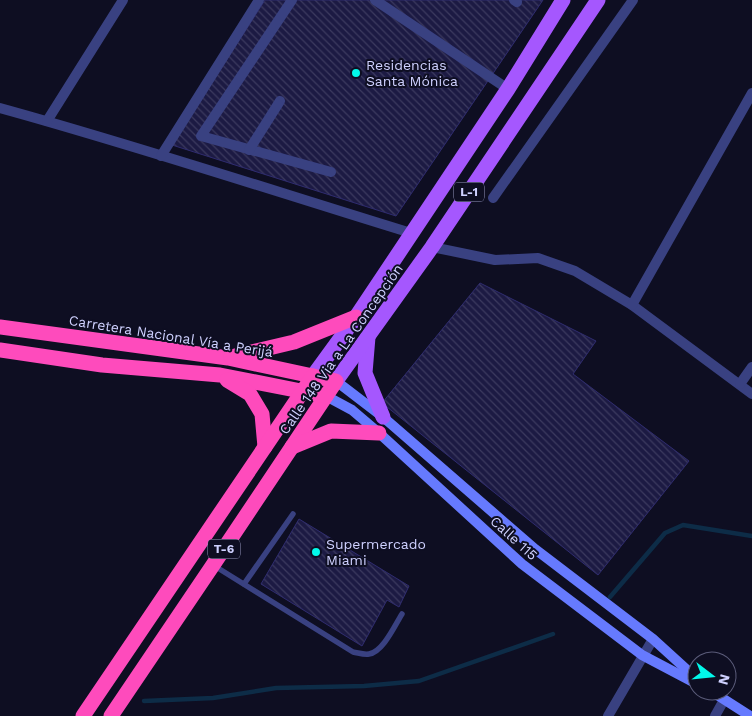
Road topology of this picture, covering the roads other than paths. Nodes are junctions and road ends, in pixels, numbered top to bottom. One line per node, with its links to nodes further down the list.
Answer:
1 (123, 0): 12 (street)
2 (259, 0): 14 (street)
3 (292, 0): 13 (street)
4 (375, 0): 8 (street)
5 (563, 0): 8 (main road, Calle 148 Via a La Concepción / L-1)
6 (598, 0): 18 (main road, Calle 148 Via a La Concepción / L-1)
7 (634, 0): 16 (street)
8 (508, 89): 17 (main road, Calle 148 Via a La Concepción / L-1)
9 (752, 93): 19 (street)
10 (280, 100): 13 (street)
11 (0, 108): 12 (street)
12 (47, 121): 14 (street)
13 (249, 150): 15 (street)
14 (161, 156): 17 (street)
15 (331, 172)
16 (493, 198)
17 (411, 233): 20 (main road, Calle 148 Via a La Concepción / L-1)
18 (432, 247): 19 (street); 22 (main road, Calle 148 Via a La Concepción / L-1)
19 (632, 305): 29 (street)
20 (356, 317): 24 (highway); 27 (main road, Calle 148 Via a La Concepción / L-1)
21 (0, 327): 24 (highway, Carretera Nacional Vía a Perijá)
22 (368, 336): 28 (main road, Calle 148 Via a La Concepción / L-1); 33 (main road)
23 (0, 350): 26 (highway)
24 (228, 358): 27 (highway, Carretera Nacional Vía a Perijá)
25 (752, 367): 29 (street)
26 (220, 375): 30 (highway); 35 (highway)
27 (313, 376): 28 (highway, Carretera Nacional Vía a Perijá); 30 (highway, Calle 148 Via a La Concepción / T-6)
28 (336, 381): 32 (highway, Calle 148 Via a La Concepción / T-6); 33 (street, Calle 115)
29 (740, 384): 31 (street)
30 (303, 391): 32 (highway); 35 (highway, Calle 148 Via a La Concepción / T-6)
31 (752, 394)
32 (326, 396): 34 (street, Calle 115); 36 (highway, Calle 148 Via a La Concepción / T-6)
33 (383, 417): 41 (street, Calle 115)
34 (379, 432): 36 (highway); 42 (street, Calle 115)
35 (265, 447): 47 (highway, Calle 148 Via a La Concepción / T-6)
36 (292, 447): 38 (highway, Calle 148 Via a La Concepción / T-6)
37 (292, 514): 39 (lane)
38 (213, 565): 39 (lane); 48 (highway, Calle 148 Via a La Concepción / T-6)
39 (244, 584): 40 (lane)
40 (402, 614)
41 (653, 638): 42 (street); 43 (street, Calle 115)
42 (642, 655): 44 (street, Calle 115); 49 (street)
43 (687, 670)
44 (687, 679)
45 (723, 701): 50 (street)
46 (726, 701): 51 (street)
47 (83, 716)
48 (111, 716)
49 (608, 716)
50 (715, 716)
51 (750, 716)

